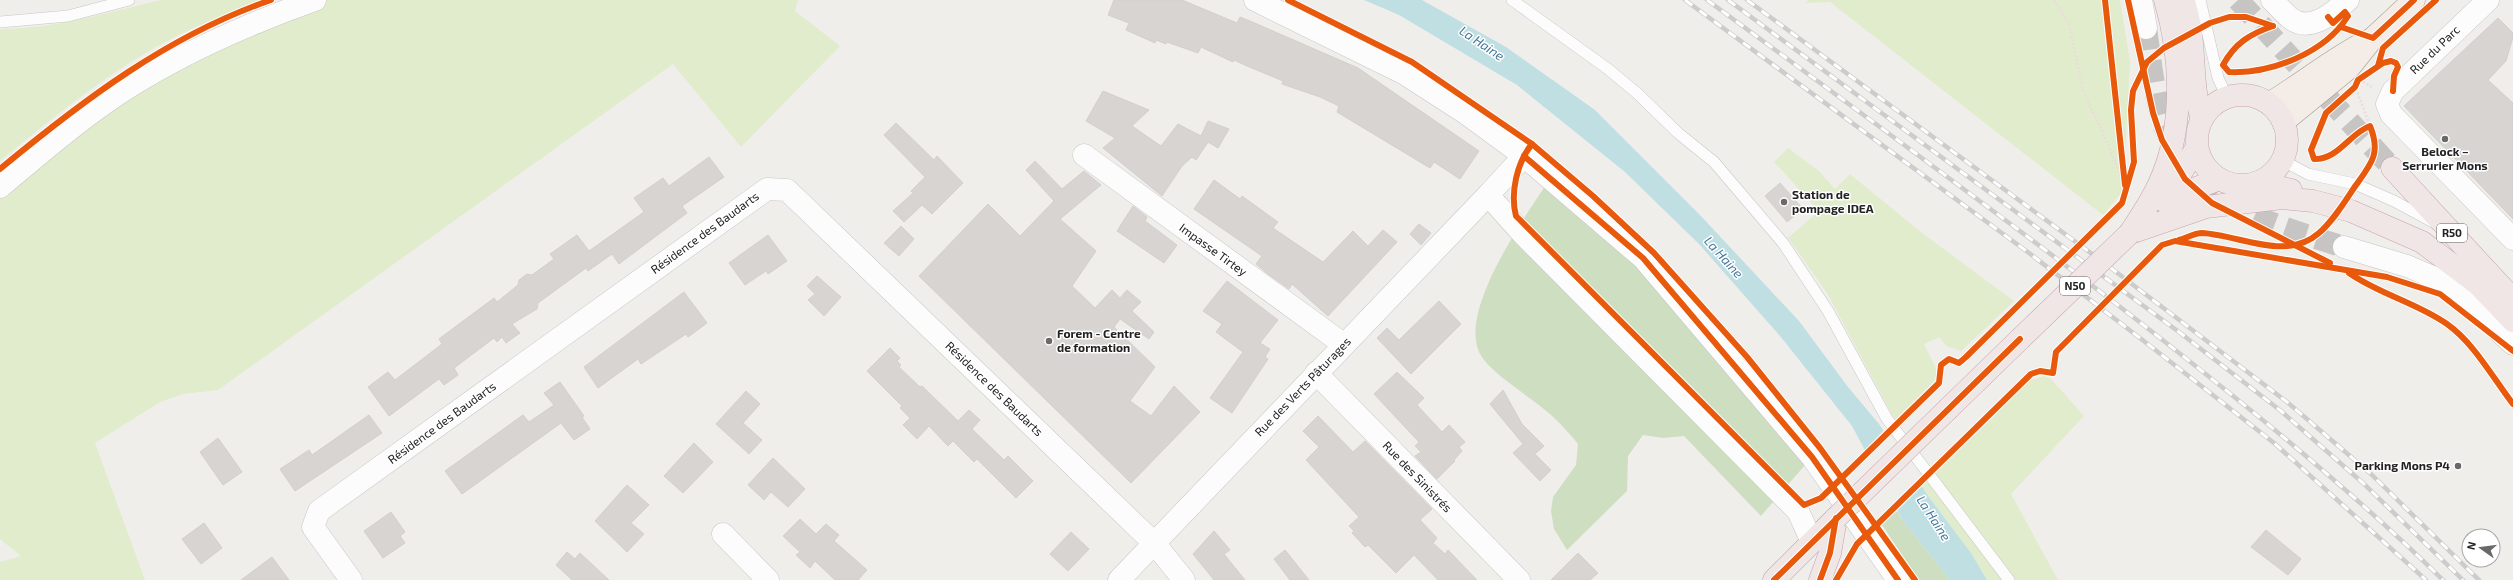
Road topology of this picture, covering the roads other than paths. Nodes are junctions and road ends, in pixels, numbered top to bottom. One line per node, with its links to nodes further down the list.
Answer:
1 (129, 0): 13 (lane)
2 (315, 0): 27 (street)
3 (1255, 0): 22 (street)
4 (1512, 0): 52 (lane)
5 (2141, 0): 14 (street)
6 (2165, 0): 31 (highway)
7 (2183, 0): 18 (highway)
8 (2200, 0): 16 (lane)
9 (2272, 0): 10 (street)
10 (2348, 0)
11 (2414, 0): 15 (main road)
12 (2488, 0): 32 (street, Rue du Parc)
13 (0, 22)
14 (2146, 28)
15 (2373, 38): 17 (main road); 19 (main road)
16 (2227, 97): 17 (highway); 18 (highway)
17 (2270, 103): 19 (highway)
18 (2202, 119): 20 (highway)
19 (2283, 122): 23 (highway)
20 (2197, 147): 25 (highway); 29 (highway, N50)
21 (1084, 155): 37 (street, Impasse Tirtey)
22 (1524, 156): 28 (street, Rue des Verts Pâturages); 51 (street)
23 (2282, 160): 26 (highway); 30 (lane)
24 (2392, 168): 30 (highway, R50)
25 (2219, 179): 26 (highway); 29 (highway, N50)
26 (2258, 182): 34 (highway)
27 (0, 187)
28 (1488, 195): 37 (street, Rue des Verts Pâturages); 42 (street)
29 (2164, 201): 31 (highway, N50)
30 (2450, 231): 35 (highway, R50)
31 (2130, 233): 34 (highway); 40 (highway, N50, bridge)
32 (2513, 239)
33 (2344, 247): 38 (street)
34 (2483, 288): 36 (highway)
35 (2513, 299)
36 (2513, 321)
37 (1343, 344): 39 (street, Rue des Verts Pâturages)
38 (2513, 344)
39 (1316, 373): 43 (street, Rue des Verts Pâturages); 48 (street, Rue des Sinistrés)
40 (1836, 518): 42 (highway, N50); 50 (highway)
41 (723, 534): 45 (street)
42 (1812, 542): 49 (highway, N50)
43 (1154, 543): 44 (street, Résidence des Baudarts); 46 (street, Rue des Verts Pâturages); 47 (street)
44 (352, 580)
45 (768, 580)
46 (1119, 580)
47 (1184, 580)
48 (1519, 580)
49 (1774, 580)
50 (1820, 580)
51 (1898, 580)
52 (2008, 580)

